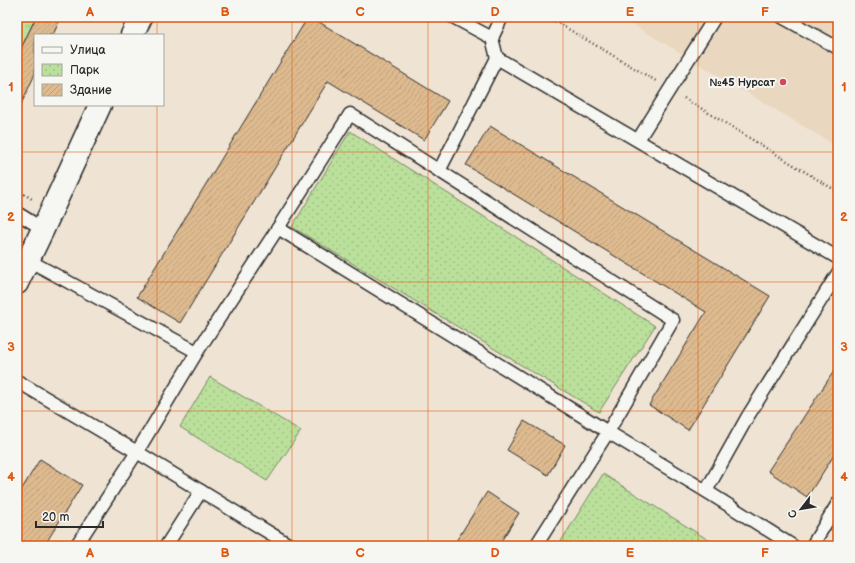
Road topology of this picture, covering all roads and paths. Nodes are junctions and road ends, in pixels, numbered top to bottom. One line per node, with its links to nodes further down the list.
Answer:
1 (141, 17): 7 (street)
2 (453, 17): 8 (lane)
3 (502, 17): 8 (lane)
4 (548, 17): 11 (path)
5 (715, 17): 11 (lane)
6 (782, 17): 9 (lane)
7 (132, 34)
8 (492, 38): 10 (lane)
9 (838, 48)
10 (497, 58): 13 (lane); 14 (lane)
11 (670, 89): 13 (lane); 15 (path)
12 (100, 106): 18 (street)
13 (638, 140): 19 (lane)
14 (439, 171): 17 (lane); 25 (lane)
15 (838, 192)
16 (17, 213): 18 (lane)
17 (278, 228): 23 (lane); 25 (lane)
18 (43, 229): 20 (street)
19 (838, 258)
20 (28, 260): 22 (street); 23 (lane)
21 (838, 273): 28 (lane)
22 (17, 284)
23 (197, 352): 26 (lane)
24 (17, 381): 26 (lane)
25 (608, 432): 28 (lane); 30 (lane)
26 (137, 452): 27 (lane); 31 (lane)
27 (201, 491): 32 (lane); 33 (lane)
28 (706, 491): 34 (lane)
29 (838, 503): 35 (lane)
30 (538, 545)
31 (76, 546)
32 (166, 546)
33 (291, 546)
34 (793, 546)
35 (812, 546)

